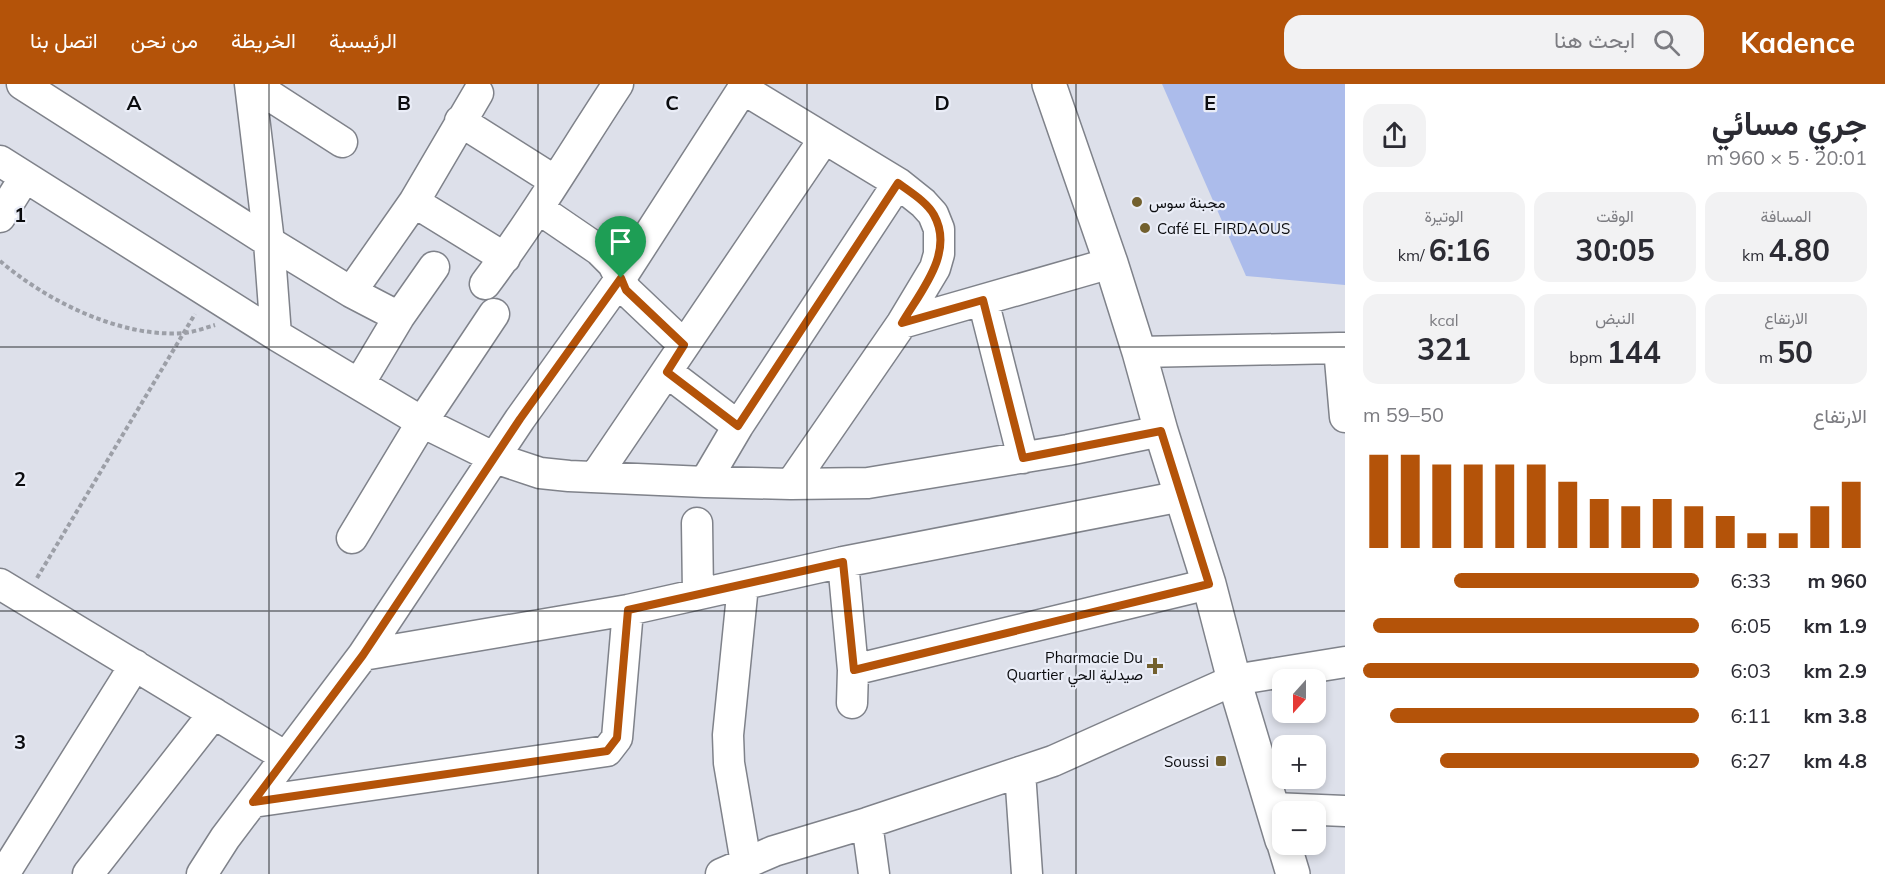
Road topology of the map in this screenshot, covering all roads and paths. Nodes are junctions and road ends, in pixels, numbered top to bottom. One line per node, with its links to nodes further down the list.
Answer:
1 (22, 84): 17 (street)
2 (251, 84): 9 (street); 17 (street)
3 (618, 84): 12 (street)
4 (1049, 84): 20 (main road)
5 (745, 86): 8 (street); 22 (street)
6 (476, 87): 7 (street)
7 (460, 121): 12 (street); 14 (street)
8 (825, 139): 13 (street); 33 (street)
9 (342, 142)
10 (0, 161): 11 (street)
11 (25, 177): 16 (street); 24 (street)
12 (555, 181): 15 (street)
13 (898, 183): 30 (street); 40 (street)
14 (414, 202): 18 (street); 25 (street)
15 (539, 209): 18 (street); 22 (street)
16 (0, 217)
17 (269, 242): 25 (street); 32 (street)
18 (505, 258): 23 (street)
19 (0, 261): 31 (path)
20 (1111, 263): 26 (street); 35 (main road)
21 (434, 267): 28 (street)
22 (621, 278): 33 (street); 42 (street)
23 (485, 284)
24 (208, 292): 29 (street); 31 (path)
25 (351, 292): 28 (street)
26 (983, 300): 30 (street); 43 (street)
27 (494, 314): 39 (street)
28 (399, 316): 37 (street)
29 (248, 318): 31 (path); 32 (street)
30 (902, 323): 46 (street)
31 (185, 333): 53 (path)
32 (276, 335): 37 (street)
33 (684, 345): 36 (street)
34 (1342, 348): 35 (street); 38 (street)
35 (1139, 352): 41 (main road)
36 (667, 372): 40 (street); 44 (street)
37 (359, 384): 39 (street)
38 (1345, 417)
39 (422, 422): 42 (street); 49 (street)
40 (738, 426): 45 (street)
41 (1161, 431): 43 (street); 47 (main road)
42 (495, 458): 44 (street); 56 (street)
43 (1023, 458): 46 (street)
44 (595, 477): 45 (street)
45 (705, 482): 46 (street)
46 (791, 484)
47 (1182, 496): 50 (street); 51 (main road)
48 (697, 524): 54 (street)
49 (352, 538)
50 (843, 562): 52 (street); 59 (street)
51 (1209, 584): 59 (street); 60 (main road)
52 (743, 585): 54 (street); 72 (street)
53 (12, 592): 58 (street)
54 (698, 594): 55 (street)
55 (628, 610): 56 (street); 65 (street)
56 (363, 655): 63 (street)
57 (1345, 662): 60 (street)
58 (135, 665): 62 (street); 73 (street)
59 (854, 670): 61 (street)
60 (1234, 680): 64 (street); 66 (main road)
61 (852, 703)
62 (214, 713): 63 (street); 74 (street)
63 (286, 757): 65 (street)
64 (1020, 772): 69 (street); 77 (street)
65 (253, 802): 75 (street)
66 (1272, 805)
67 (1326, 810): 68 (street)
68 (1345, 811)
69 (867, 824): 71 (street); 76 (street)
70 (1287, 855): 78 (main road)
71 (776, 862): 72 (street)
72 (733, 868)
73 (4, 874)
74 (88, 874)
75 (202, 874)
76 (874, 874)
77 (1027, 874)
78 (1293, 874)

